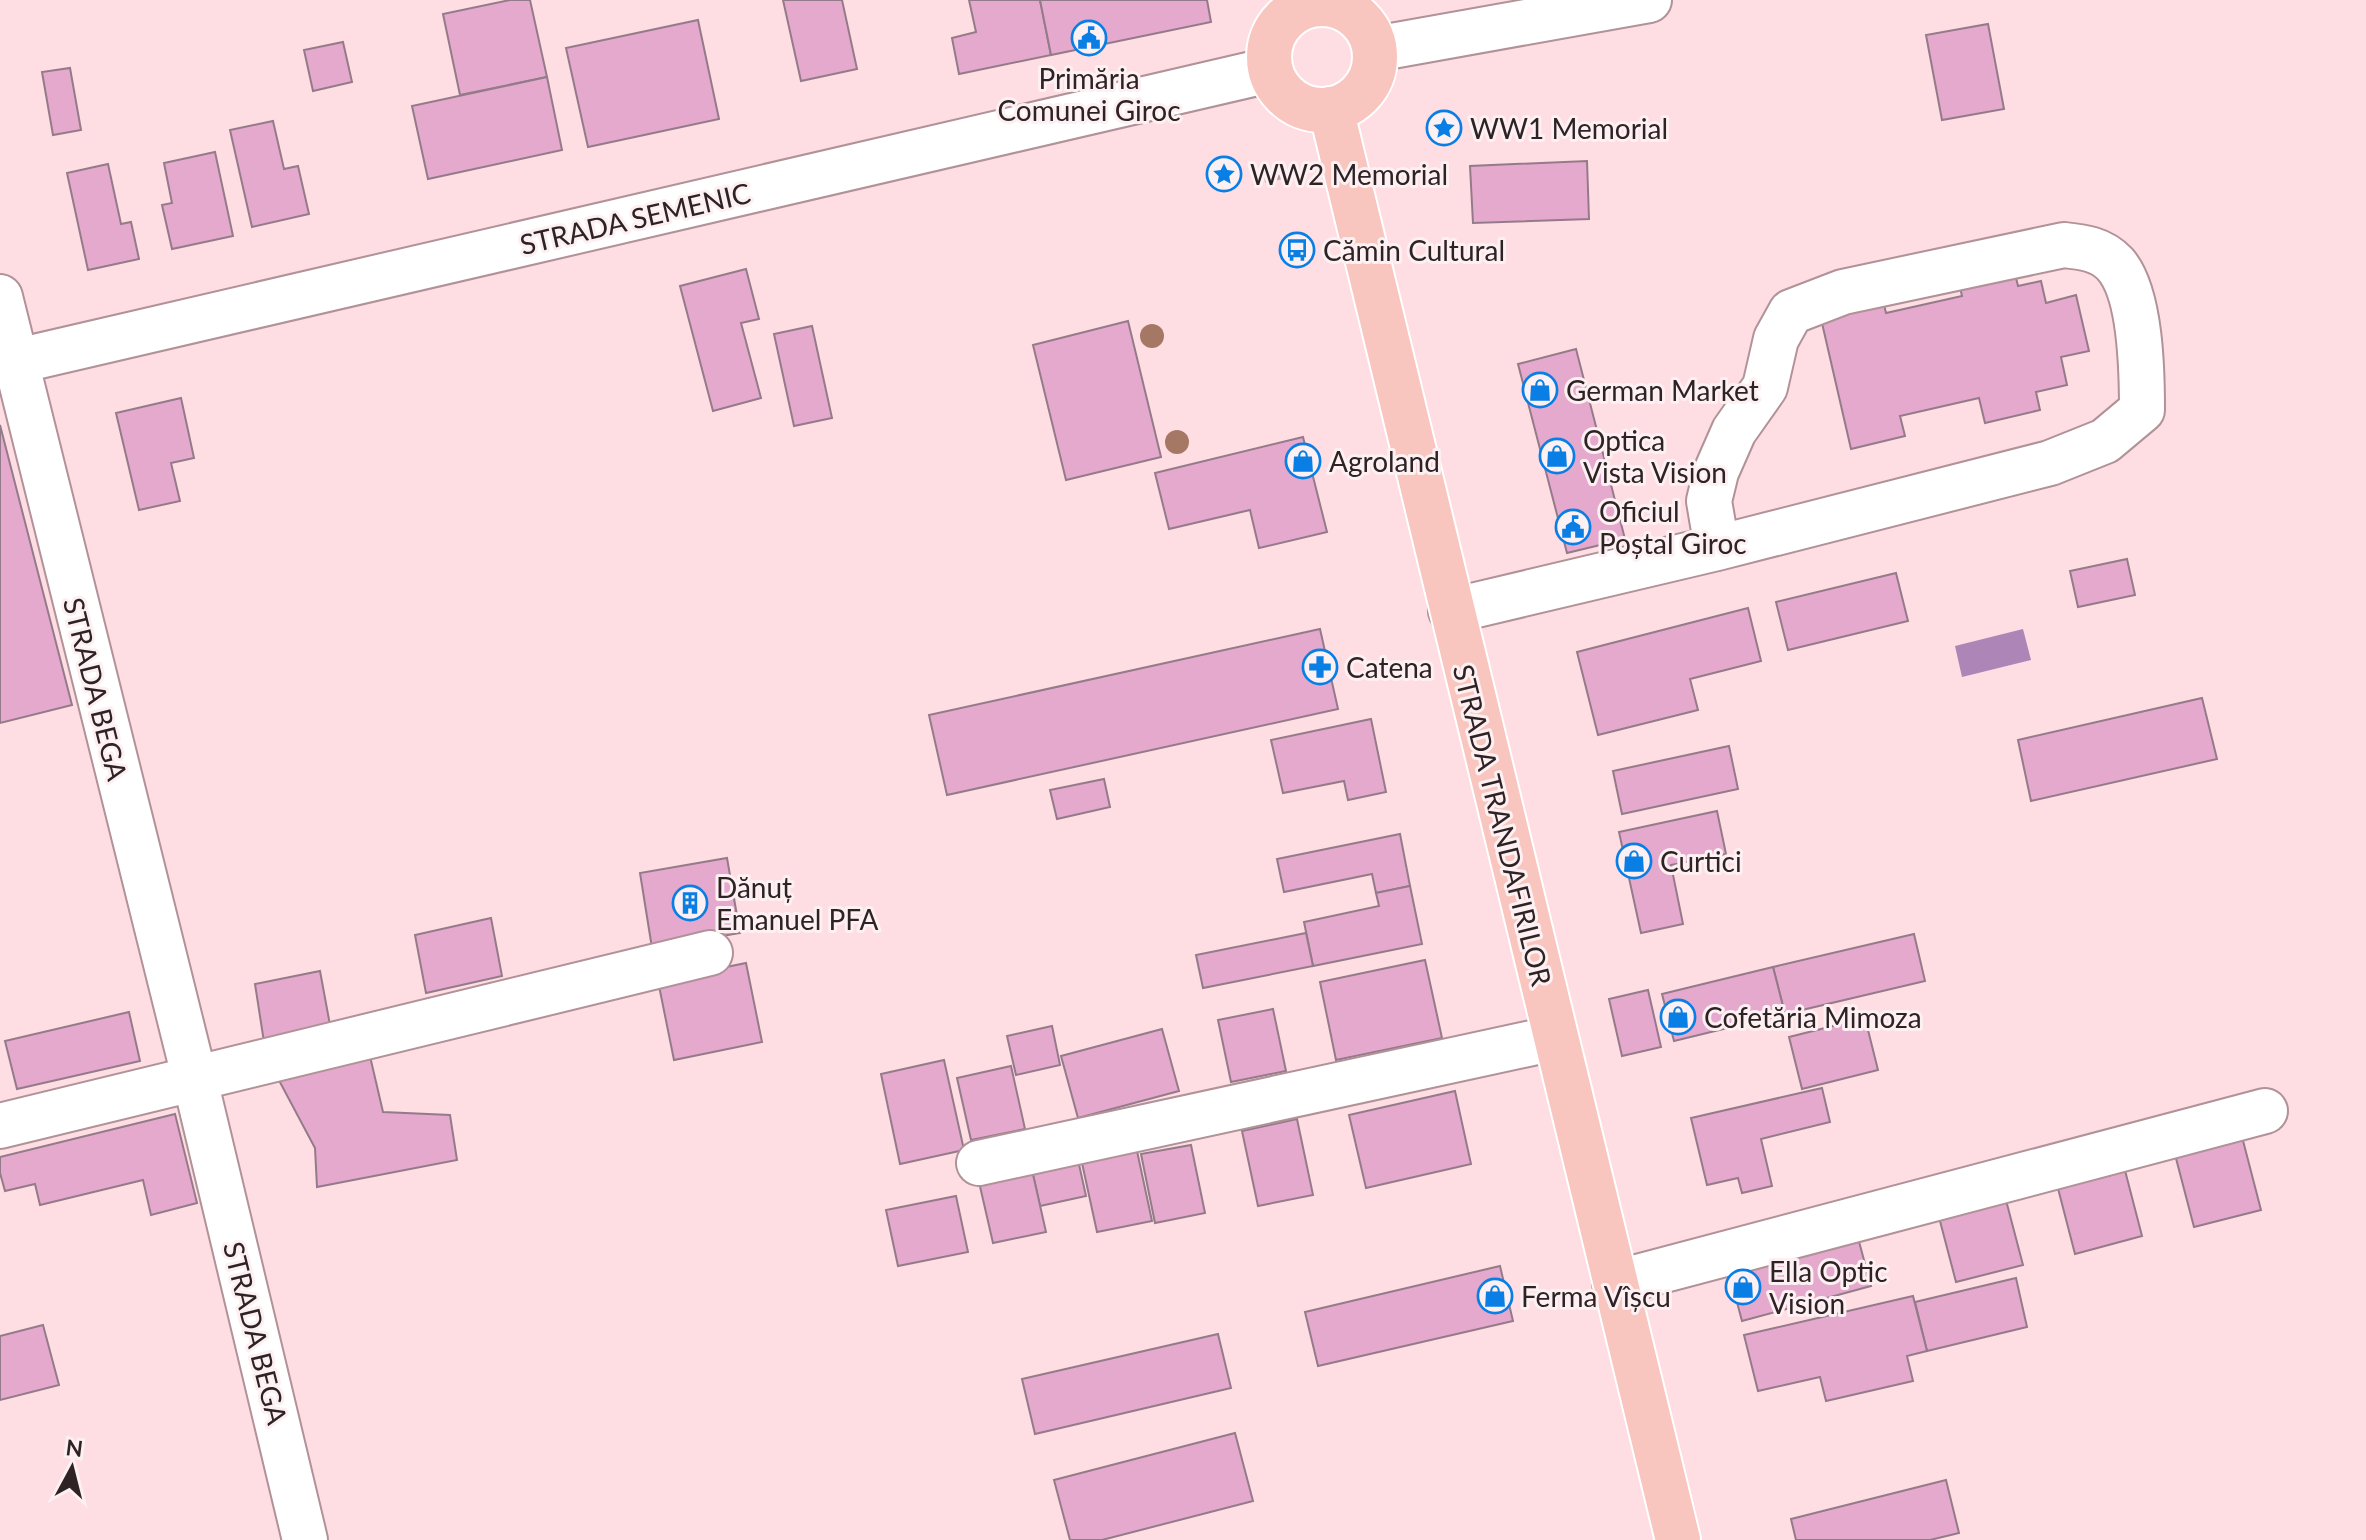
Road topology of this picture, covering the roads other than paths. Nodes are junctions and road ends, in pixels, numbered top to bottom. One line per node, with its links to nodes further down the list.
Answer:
1 (1649, 0): 3 (street)
2 (1312, 2): 3 (main road); 4 (main road)
3 (1375, 49): 5 (main road)
4 (1270, 70): 5 (main road); 7 (street, STRADA SEMENIC)
5 (1331, 109): 9 (main road, STRADA TRANDAFIRILOR)
6 (0, 297): 7 (street, STRADA BEGA)
7 (7, 364): 12 (street, STRADA BEGA)
8 (1717, 548): 8 (street); 9 (street)
9 (1451, 611): 11 (main road, STRADA TRANDAFIRILOR)
10 (710, 953): 12 (street)
11 (1555, 1038): 15 (street); 16 (main road, STRADA TRANDAFIRILOR)
12 (195, 1080): 14 (street); 17 (street, STRADA BEGA)
13 (2265, 1111): 16 (street)
14 (0, 1126)
15 (979, 1163)
16 (1615, 1283): 18 (main road, STRADA TRANDAFIRILOR)
17 (305, 1540)
18 (1678, 1540)

